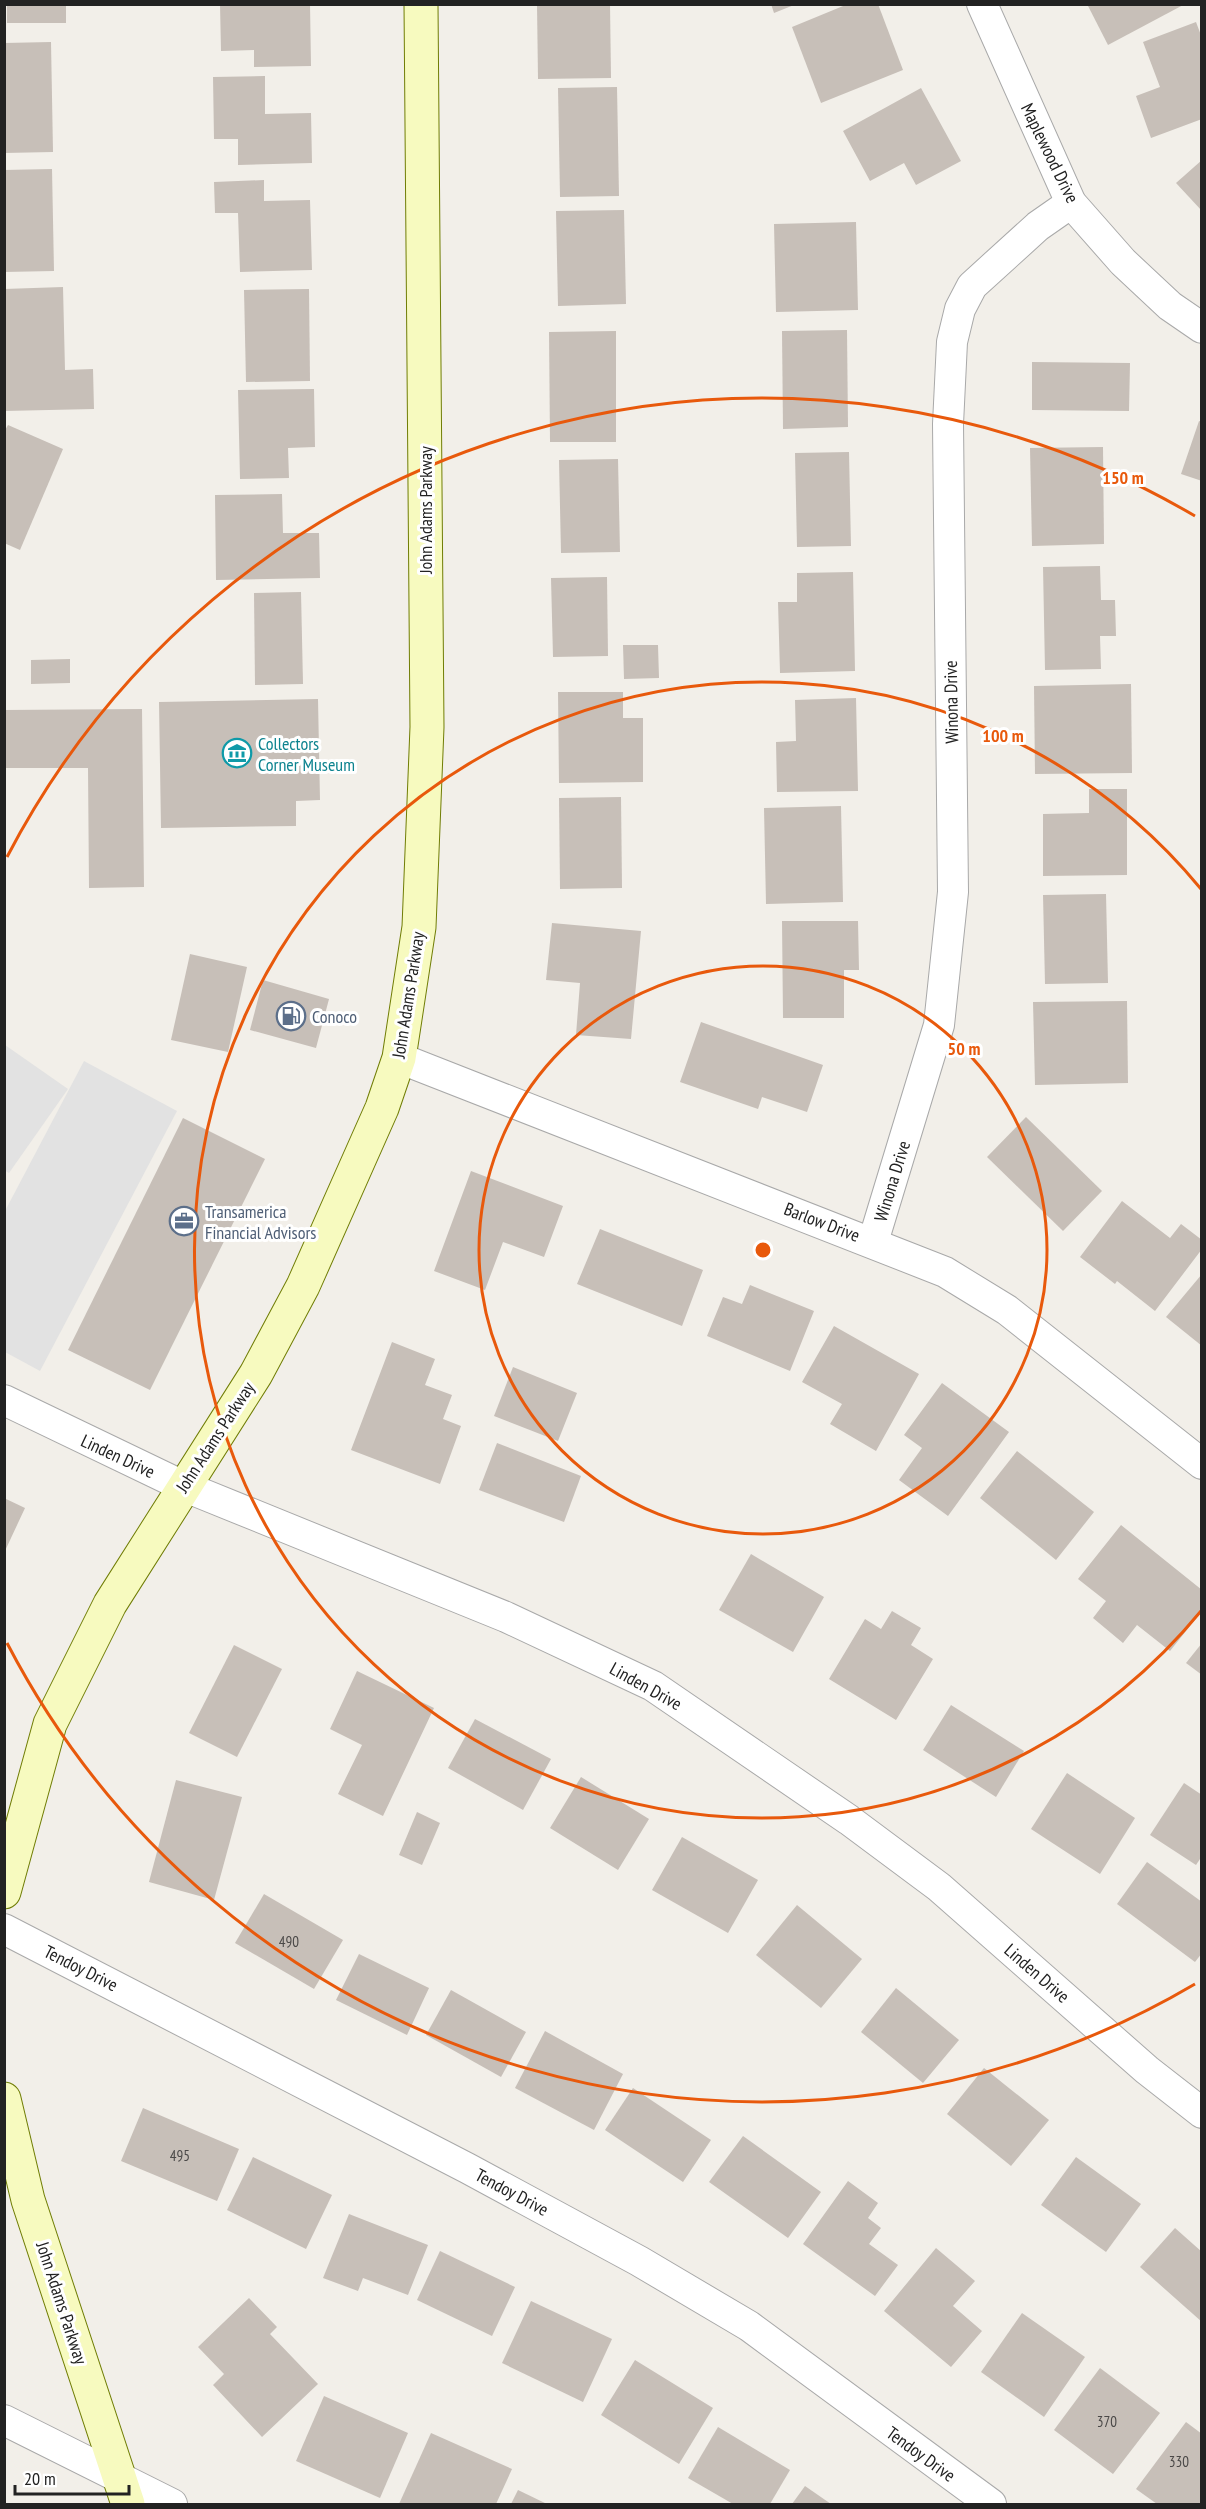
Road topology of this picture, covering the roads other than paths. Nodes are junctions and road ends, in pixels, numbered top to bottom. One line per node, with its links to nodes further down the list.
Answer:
1 (421, 4): 5 (street, John Adams Parkway)
2 (982, 4): 3 (street, Maplewood Drive)
3 (1071, 202): 4 (street, Maplewood Drive); 6 (street, Winona Drive)
4 (1202, 328)
5 (399, 1058): 6 (street, Barlow Drive); 9 (street, John Adams Parkway)
6 (873, 1242): 8 (street, Barlow Drive)
7 (4, 1400): 9 (street, Linden Drive)
8 (1202, 1464)
9 (183, 1486): 10 (street, John Adams Parkway); 13 (street, Linden Drive)
10 (4, 1892)
11 (4, 1929): 17 (street, Tendoy Drive)
12 (4, 2099): 15 (street, John Adams Parkway)
13 (1202, 2113)
14 (4, 2420): 15 (street)
15 (123, 2490): 16 (street)
16 (172, 2505)
17 (991, 2505)

